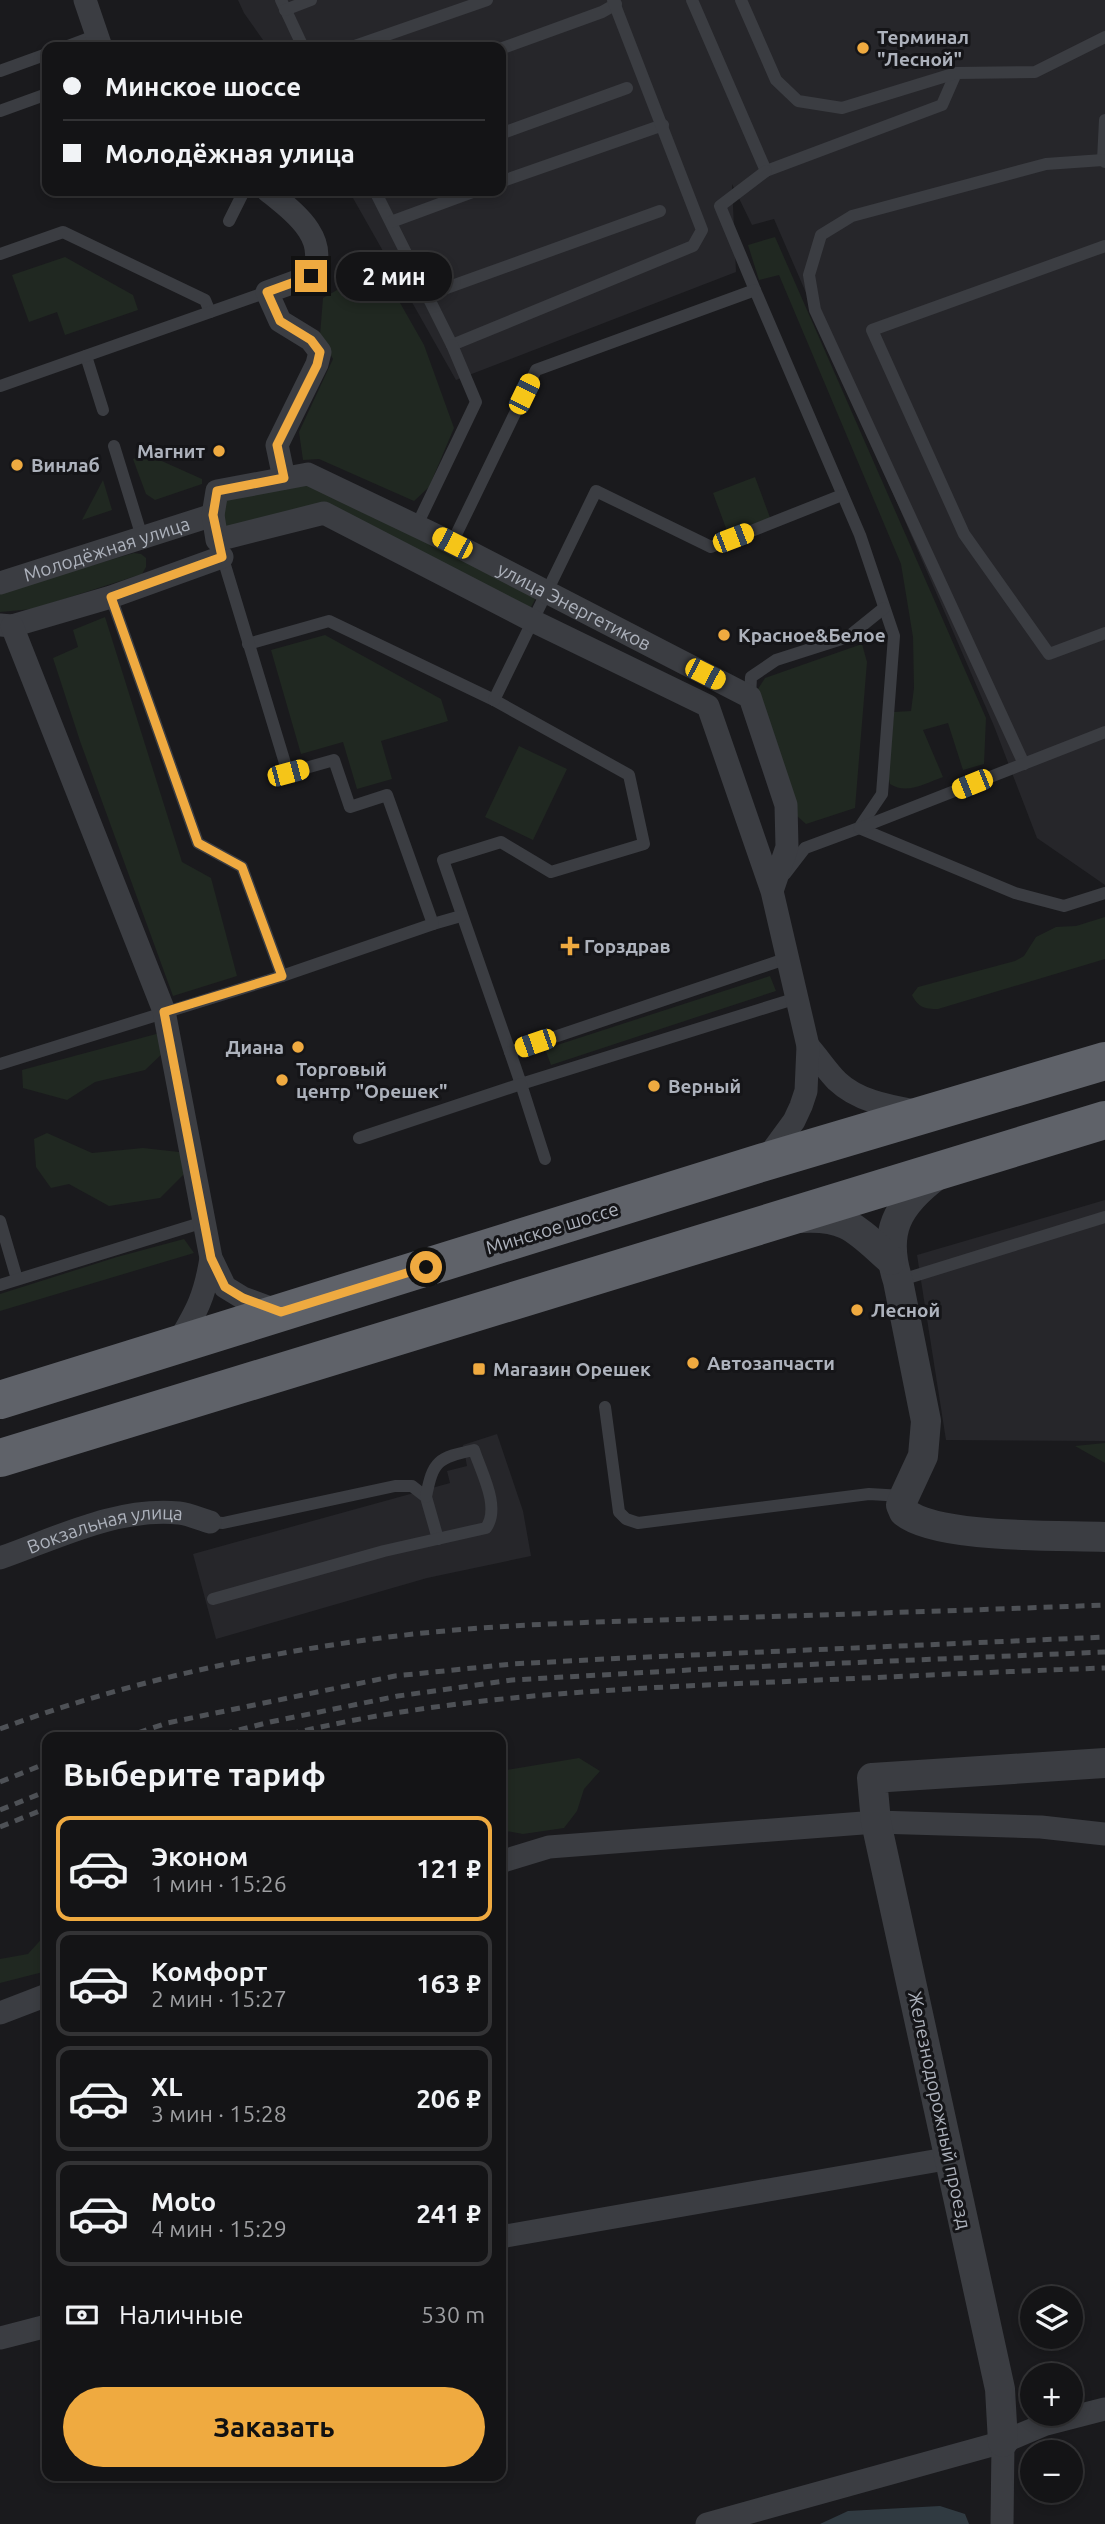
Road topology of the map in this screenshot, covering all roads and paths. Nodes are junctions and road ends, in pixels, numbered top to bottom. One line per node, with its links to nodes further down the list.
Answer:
1 (85, 0): 9 (street)
2 (311, 0): 7 (lane)
3 (486, 0): 11 (lane)
4 (692, 0): 23 (lane)
5 (741, 0): 15 (lane)
6 (615, 2): 12 (lane); 20 (lane)
7 (283, 5): 10 (lane)
8 (1105, 37): 15 (lane)
9 (99, 41)
10 (301, 42)
11 (366, 42)
12 (506, 47)
13 (42, 56): 14 (lane)
14 (0, 71)
15 (956, 73): 23 (lane)
16 (627, 88): 21 (lane)
17 (42, 96): 18 (lane)
18 (0, 111)
19 (1105, 120): 22 (lane)
20 (663, 125): 24 (lane); 38 (lane)
21 (506, 132)
22 (1104, 161): 61 (lane)
23 (766, 170): 34 (lane)
24 (506, 180)
25 (242, 196): 30 (lane)
26 (274, 196): 35 (street)
27 (378, 196): 31 (lane)
28 (461, 196): 31 (lane)
29 (660, 211): 36 (lane)
30 (229, 221)
31 (391, 222): 36 (lane)
32 (1105, 246): 56 (lane)
33 (0, 254): 37 (lane)
34 (755, 290): 44 (lane); 48 (lane)
35 (267, 292): 37 (lane); 43 (street)
36 (428, 295): 38 (lane)
37 (210, 312): 39 (lane)
38 (452, 345): 46 (lane)
39 (86, 356): 40 (lane); 41 (lane)
40 (0, 386)
41 (103, 411)
42 (114, 446): 47 (lane)
43 (284, 478): 45 (street, улица Энергетиков); 46 (street, улица Энергетиков)
44 (842, 495): 51 (lane); 53 (lane)
45 (213, 515): 47 (street, Молодёжная улица); 49 (street)
46 (417, 525): 48 (street, улица Энергетиков)
47 (142, 537): 50 (street, Молодёжная улица)
48 (452, 543): 51 (street, улица Энергетиков)
49 (220, 549): 52 (street); 54 (street); 57 (lane)
50 (0, 583)
51 (546, 593): 54 (lane); 58 (street, улица Энергетиков)
52 (111, 597): 55 (street); 68 (lane)
53 (884, 608): 58 (lane); 62 (lane)
54 (533, 621): 59 (lane); 63 (street)
55 (6, 626): 70 (street)
56 (1105, 632)
57 (248, 644): 59 (lane); 66 (lane)
58 (750, 697): 63 (street)
59 (494, 700): 65 (lane)
60 (1105, 732): 61 (lane)
61 (1024, 764): 62 (lane)
62 (859, 828): 63 (lane); 64 (lane)
63 (772, 891): 67 (street)
64 (1105, 893)
65 (461, 916): 66 (lane); 72 (lane)
66 (433, 925): 68 (lane)
67 (788, 958): 69 (street); 72 (lane)
68 (282, 976): 70 (lane)
69 (797, 998): 71 (street); 75 (lane)
70 (164, 1012): 74 (lane); 85 (street)
71 (808, 1046): 76 (street); 80 (street)
72 (510, 1052): 75 (lane)
73 (1105, 1061): 76 (highway, Минское шоссе)
74 (0, 1064)
75 (521, 1084): 78 (lane); 79 (lane)
76 (925, 1113): 80 (highway, Минское шоссе)
77 (1105, 1120): 81 (highway)
78 (359, 1138)
79 (545, 1159)
80 (764, 1162): 90 (highway, Минское шоссе)
81 (949, 1167): 83 (highway); 87 (street)
82 (1105, 1217): 87 (lane)
83 (780, 1220): 87 (street); 94 (highway)
84 (0, 1221): 88 (lane)
85 (204, 1222): 86 (street); 88 (lane)
86 (211, 1258): 90 (street); 91 (street)
87 (895, 1271): 95 (street)
88 (18, 1279): 89 (lane)
89 (0, 1285)
90 (281, 1312): 91 (highway, Минское шоссе)
91 (177, 1344): 92 (highway, Минское шоссе)
92 (0, 1400)
93 (605, 1407): 95 (lane)
94 (0, 1458)
95 (904, 1496): 98 (street)
96 (426, 1497): 97 (lane); 99 (lane); 99 (lane)
97 (210, 1522): 100 (street, Вокзальная улица)
98 (1105, 1537)
99 (439, 1539): 101 (lane)
100 (0, 1558)
101 (213, 1599)
102 (1105, 1763): 103 (street, Железнодорожный проезд)
103 (876, 1822): 104 (street); 105 (street); 108 (street, Железнодорожный проезд)
104 (1105, 1834)
105 (506, 1859)
106 (42, 1997): 107 (street)
107 (0, 2013)
108 (951, 2158): 109 (street); 113 (street, Железнодорожный проезд)
109 (506, 2236)
110 (42, 2327): 111 (street)
111 (0, 2338)
112 (1105, 2409): 113 (street)
113 (1003, 2442): 114 (street); 115 (street)
114 (707, 2524)
115 (1002, 2524)

